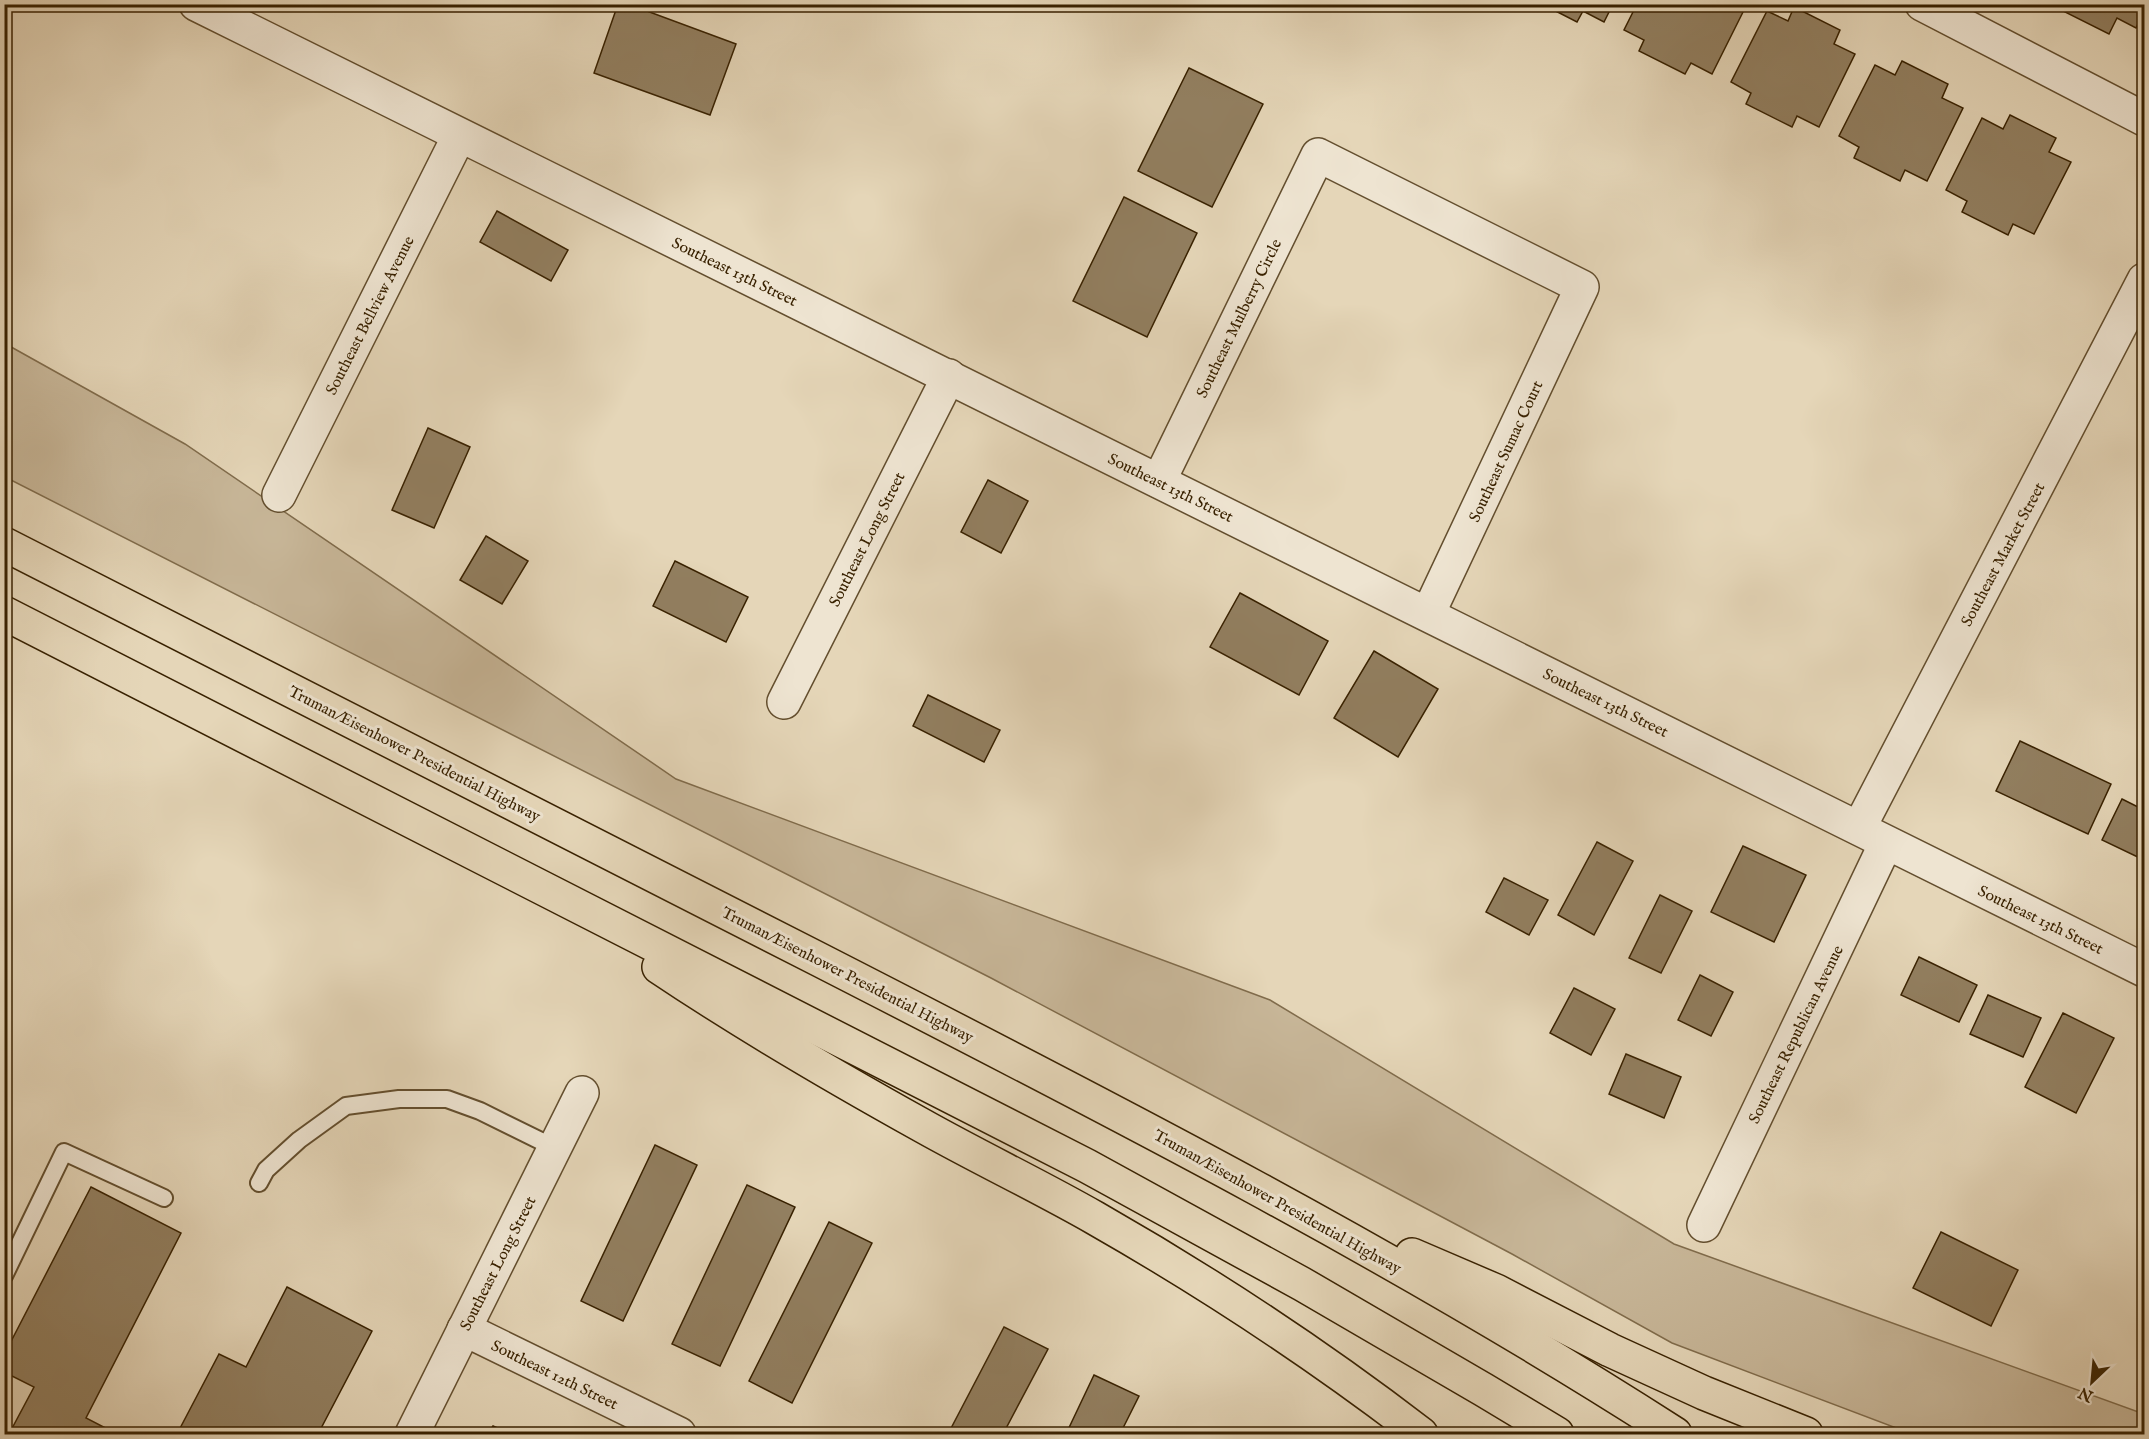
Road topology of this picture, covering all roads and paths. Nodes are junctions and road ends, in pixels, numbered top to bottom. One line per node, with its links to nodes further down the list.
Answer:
1 (196, 4): 4 (street, Southeast 13th Street)
2 (1922, 4): 3 (street)
3 (2145, 119)
4 (459, 136): 7 (street, Southeast 13th Street); 9 (street, Southeast Bellview Avenue)
5 (1318, 155): 8 (street, Southeast Mulberry Circle); 12 (street, Southeast Sumac Court)
6 (2145, 280): 14 (street, Southeast Market Street)
7 (949, 376): 8 (street, Southeast 13th Street); 13 (street, Southeast Long Street)
8 (1159, 481): 12 (street, Southeast 13th Street)
9 (279, 495)
10 (4, 544): 20 (highway, Truman/Eisenhower Presidential Highway)
11 (4, 613): 15 (highway)
12 (1428, 614): 14 (street, Southeast 13th Street)
13 (784, 702)
14 (1873, 835): 16 (street, Southeast 13th Street); 22 (street, Southeast Republican Avenue)
15 (527, 879): 27 (highway); 28 (highway)
16 (2145, 970)
17 (582, 1092): 18 (street, Southeast Long Street)
18 (555, 1148): 19 (lane); 24 (street, Southeast Long Street)
19 (259, 1183)
20 (1270, 1195): 29 (highway, Truman/Eisenhower Presidential Highway); 30 (highway)
21 (164, 1198): 23 (lane)
22 (1704, 1225)
23 (4, 1276)
24 (464, 1329): 25 (street, Southeast Long Street); 26 (street, Southeast 12th Street)
25 (412, 1434)
26 (679, 1434)
27 (1421, 1434)
28 (1557, 1434)
29 (1675, 1434)
30 (1806, 1434)

